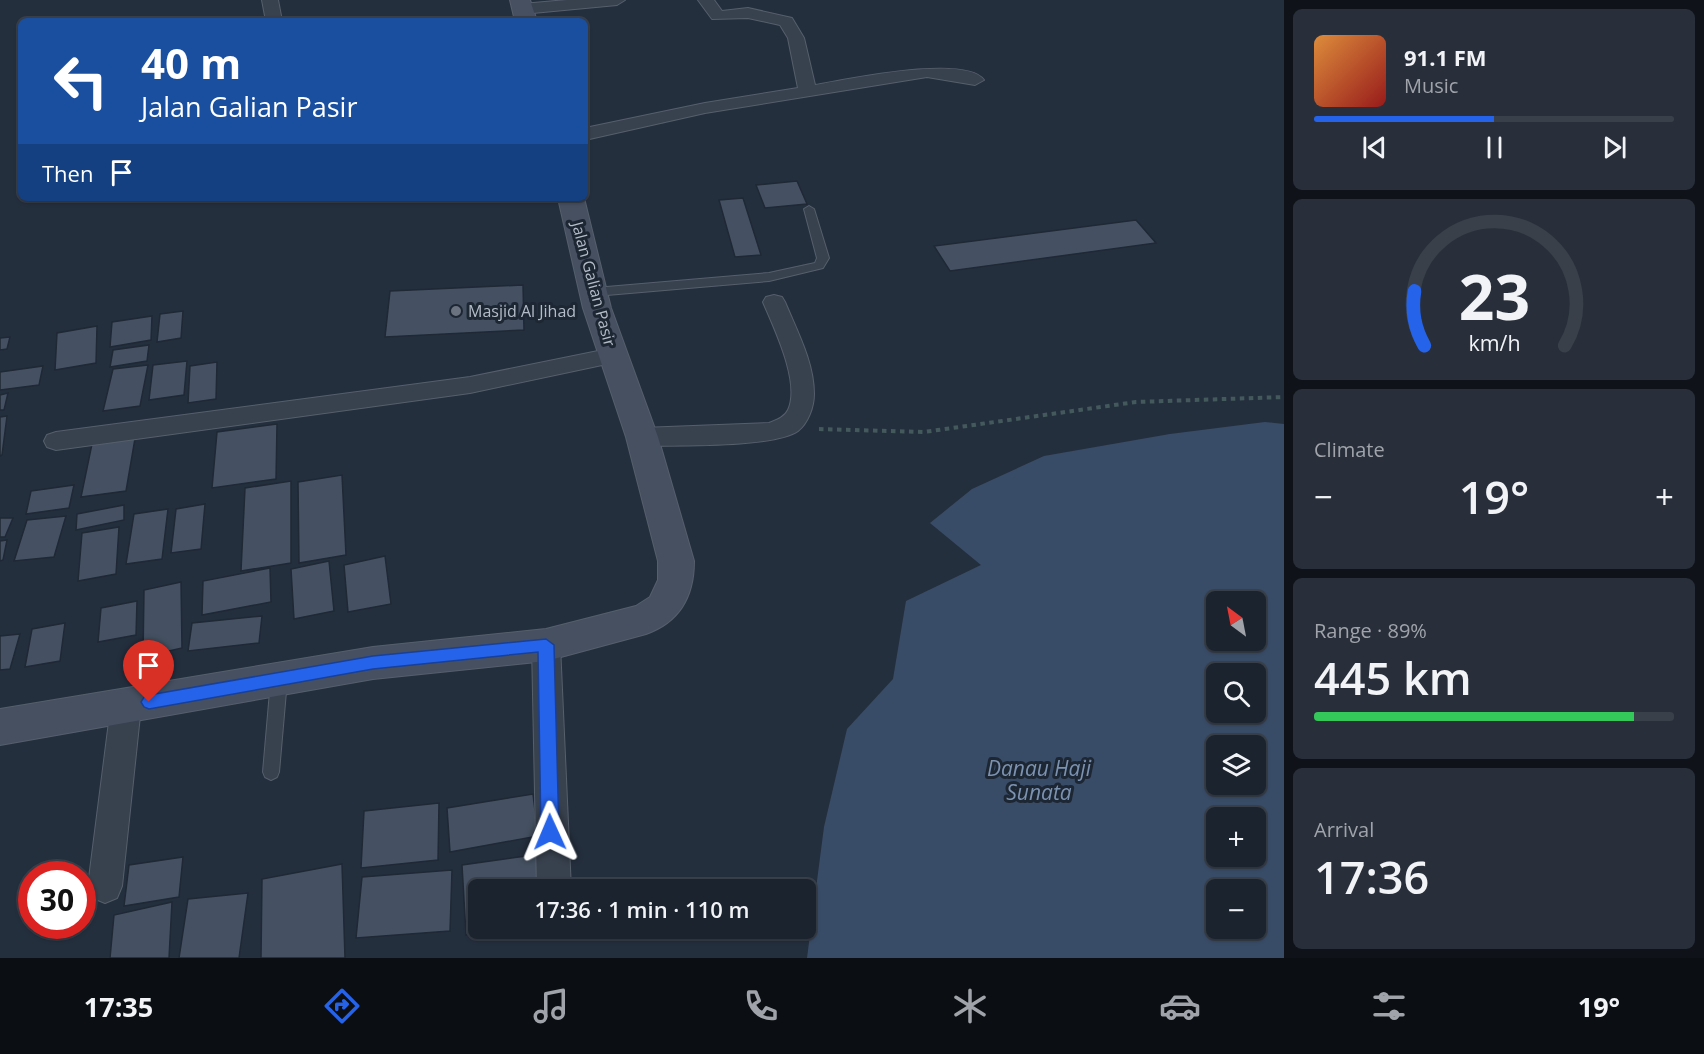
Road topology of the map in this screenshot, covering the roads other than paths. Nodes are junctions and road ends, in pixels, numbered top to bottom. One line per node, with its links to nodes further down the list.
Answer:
1 (270, 0): 5 (street)
2 (617, 0): 4 (street)
3 (706, 0): 7 (street)
4 (522, 10)
5 (273, 18)
6 (975, 80): 7 (street)
7 (808, 91): 8 (street)
8 (588, 133)
9 (572, 201): 11 (street, Jalan Galian Pasir)
10 (809, 209): 11 (lane)
11 (595, 292): 13 (street, Jalan Galian Pasir)
12 (774, 302): 14 (street)
13 (613, 356): 14 (street, Jalan Galian Pasir); 15 (street)
14 (642, 437): 16 (street, Jalan Galian Pasir)
15 (56, 441)
16 (546, 645): 17 (street, Jalan Galian Pasir); 21 (street)
17 (279, 680): 18 (street, Jalan Galian Pasir); 20 (lane)
18 (126, 706): 19 (street, Jalan Galian Pasir); 22 (street)
19 (0, 727)
20 (271, 772)
21 (553, 879)
22 (105, 886)

